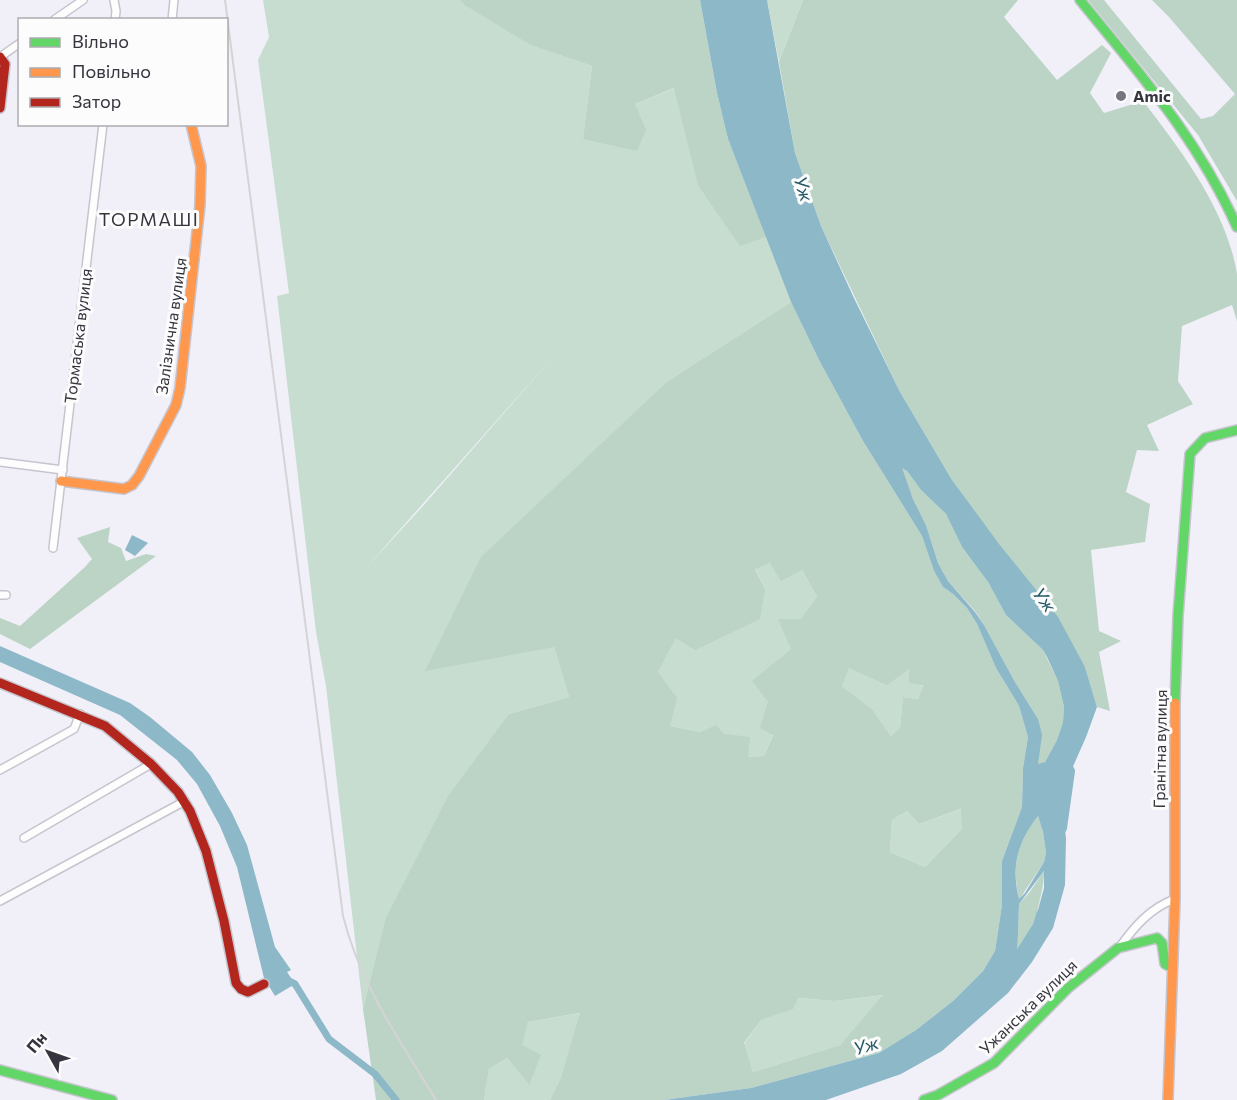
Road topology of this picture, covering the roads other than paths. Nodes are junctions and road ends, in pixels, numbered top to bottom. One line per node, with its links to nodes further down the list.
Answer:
1 (114, 0): 6 (street)
2 (174, 0): 7 (street)
3 (1080, 0): 13 (main road)
4 (79, 1): 5 (street)
5 (57, 18)
6 (115, 18)
7 (172, 18)
8 (18, 45): 9 (street)
9 (0, 57): 10 (main road)
10 (0, 108)
11 (103, 126): 16 (street, Тормаська вулиця)
12 (191, 126): 17 (main road, Залізнична вулиця)
13 (1237, 226)
14 (1237, 430): 25 (main road, Гранітна вулиця)
15 (0, 462): 16 (street)
16 (63, 470): 17 (street, Тормаська вулиця)
17 (61, 481): 18 (street, Тормаська вулиця)
18 (53, 548)
19 (0, 683): 20 (main road)
20 (80, 714): 21 (main road); 22 (street)
21 (151, 764): 23 (main road); 24 (street)
22 (0, 770)
23 (185, 801): 26 (street); 29 (main road)
24 (24, 838)
25 (1174, 899): 27 (street, Ужанська вулиця); 28 (main road, Гранітна вулиця)
26 (0, 901)
27 (1118, 948): 28 (main road, Ужанська вулиця); 32 (main road, Ужанська вулиця)
28 (1171, 967): 33 (main road, Гранітна вулиця)
29 (264, 984)
30 (0, 1070): 31 (main road)
31 (112, 1100)
32 (924, 1100)
33 (1168, 1100)

